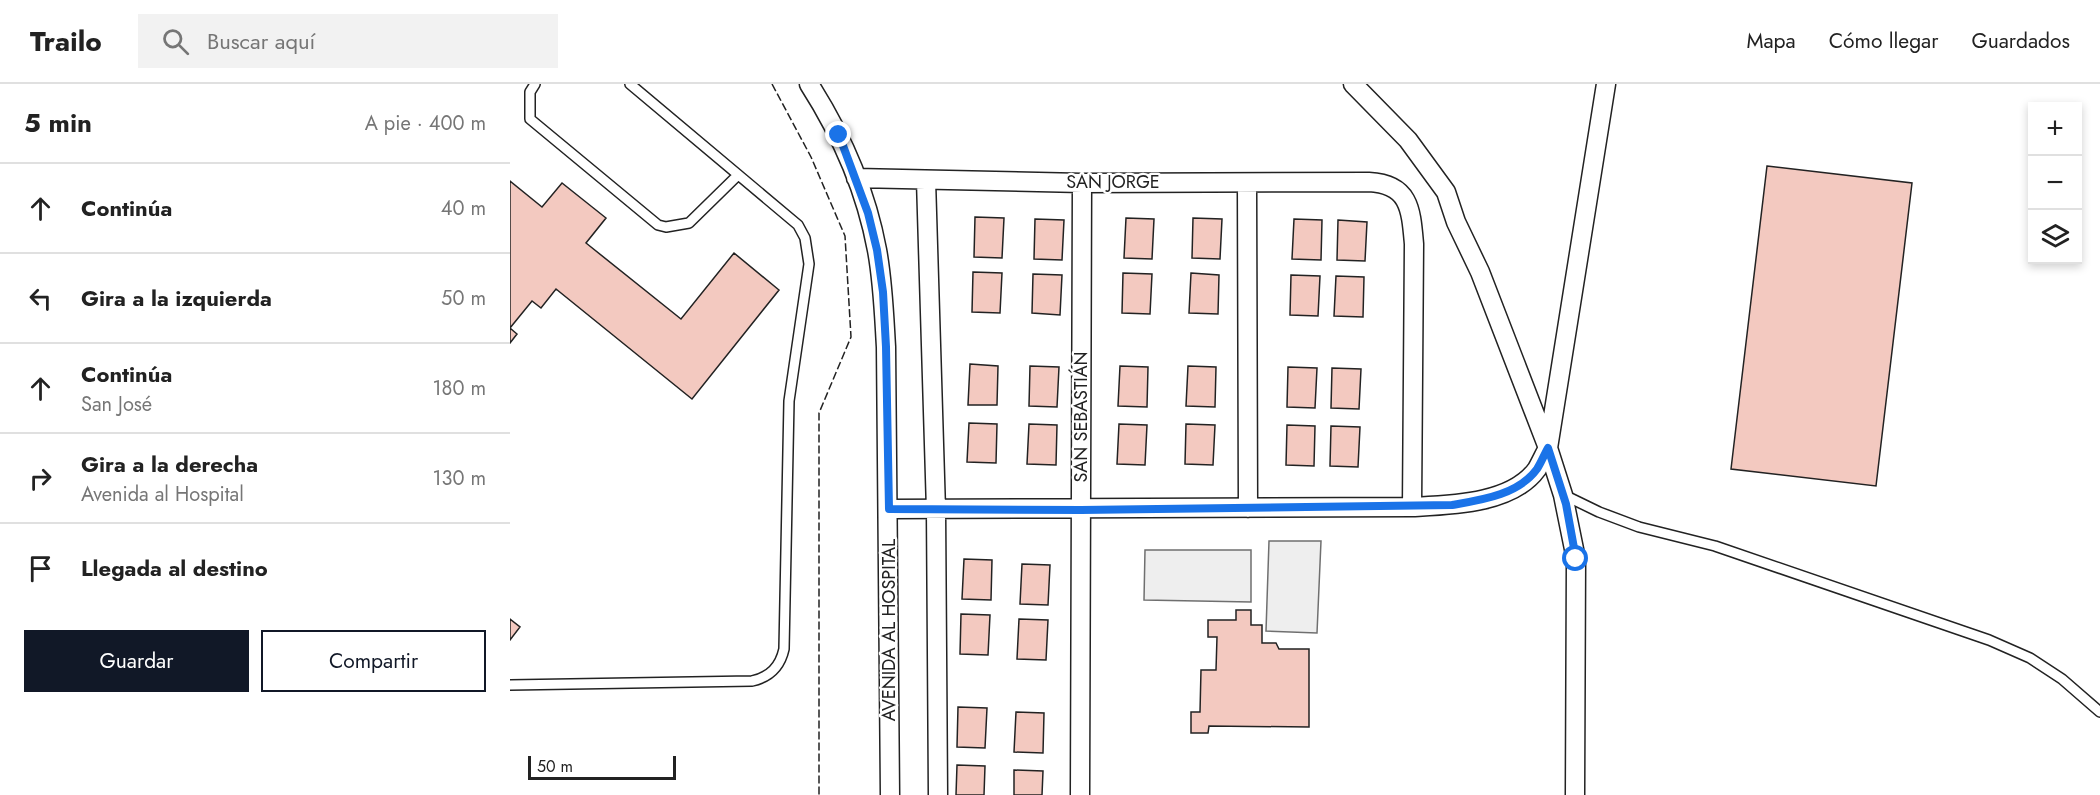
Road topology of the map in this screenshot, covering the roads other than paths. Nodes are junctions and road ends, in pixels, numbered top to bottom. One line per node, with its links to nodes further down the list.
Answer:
1 (535, 84): 6 (lane)
2 (630, 84): 6 (lane)
3 (809, 84): 7 (street, AVENIDA AL HOSPITAL)
4 (1353, 84): 11 (street)
5 (1606, 84): 11 (street)
6 (738, 175): 18 (lane)
7 (856, 178): 8 (street, SAN JORGE); 15 (street, AVENIDA AL HOSPITAL)
8 (926, 180): 9 (street, SAN JORGE); 16 (street)
9 (1082, 183): 10 (street, SAN JORGE); 17 (street, SAN SEBASTIÁN)
10 (1247, 183): 13 (street, SAN JORGE); 14 (street)
11 (1548, 448): 12 (street); 13 (street)
12 (1563, 495): 19 (lane); 23 (street)
13 (1412, 507): 14 (street)
14 (1248, 508): 17 (street)
15 (889, 509): 16 (street); 20 (street, AVENIDA AL HOSPITAL)
16 (936, 510): 17 (street); 21 (street)
17 (1081, 510): 22 (street, SAN SEBASTIÁN)
18 (510, 685)
19 (2100, 712)
20 (890, 795)
21 (938, 795)
22 (1080, 795)
23 (1575, 795)

